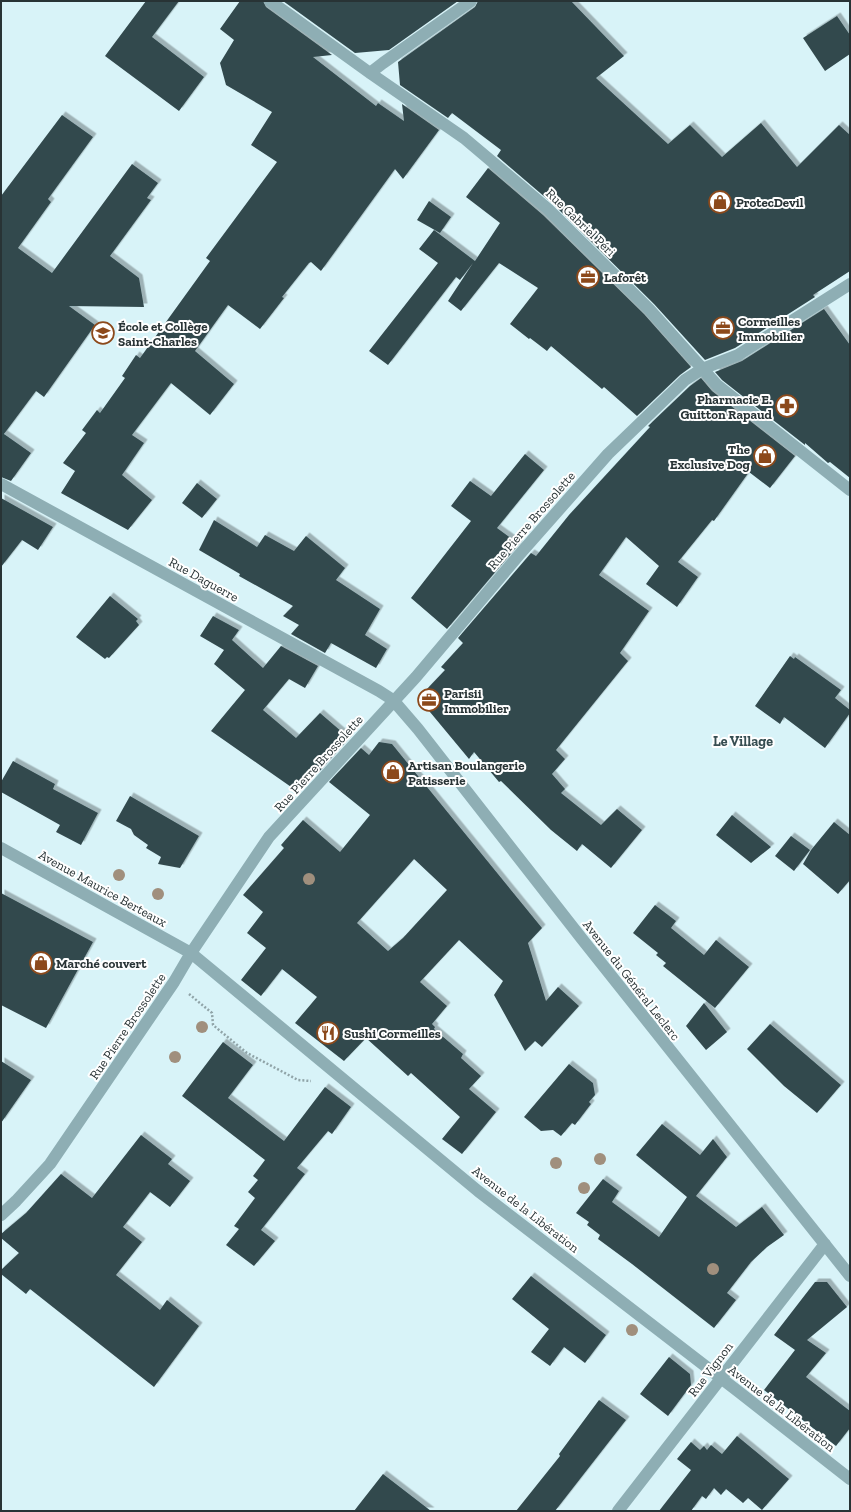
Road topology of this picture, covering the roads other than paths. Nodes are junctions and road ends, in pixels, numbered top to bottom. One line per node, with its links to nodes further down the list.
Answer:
1 (270, 1): 3 (street, Rue Gabriel Péri)
2 (471, 1): 3 (street)
3 (370, 73): 5 (street, Rue Gabriel Péri)
4 (850, 284): 5 (street, Rue Pierre Brossolette)
5 (702, 369): 7 (street, Rue Gabriel Péri); 8 (street, Rue Pierre Brossolette)
6 (1, 484): 8 (street, Rue Daguerre)
7 (850, 490)
8 (393, 700): 10 (street, Rue Pierre Brossolette); 12 (street, Avenue du Général Leclerc)
9 (1, 848): 10 (street, Avenue Maurice Berteaux)
10 (191, 953): 11 (street, Rue Pierre Brossolette); 14 (street, Avenue de la Libération)
11 (1, 1215)
12 (825, 1244): 13 (street, Avenue du Général Leclerc); 14 (street, Rue Vignon)
13 (850, 1276)
14 (720, 1378): 15 (street, Avenue de la Libération); 16 (street, Rue Vignon)
15 (850, 1480)
16 (618, 1511)

